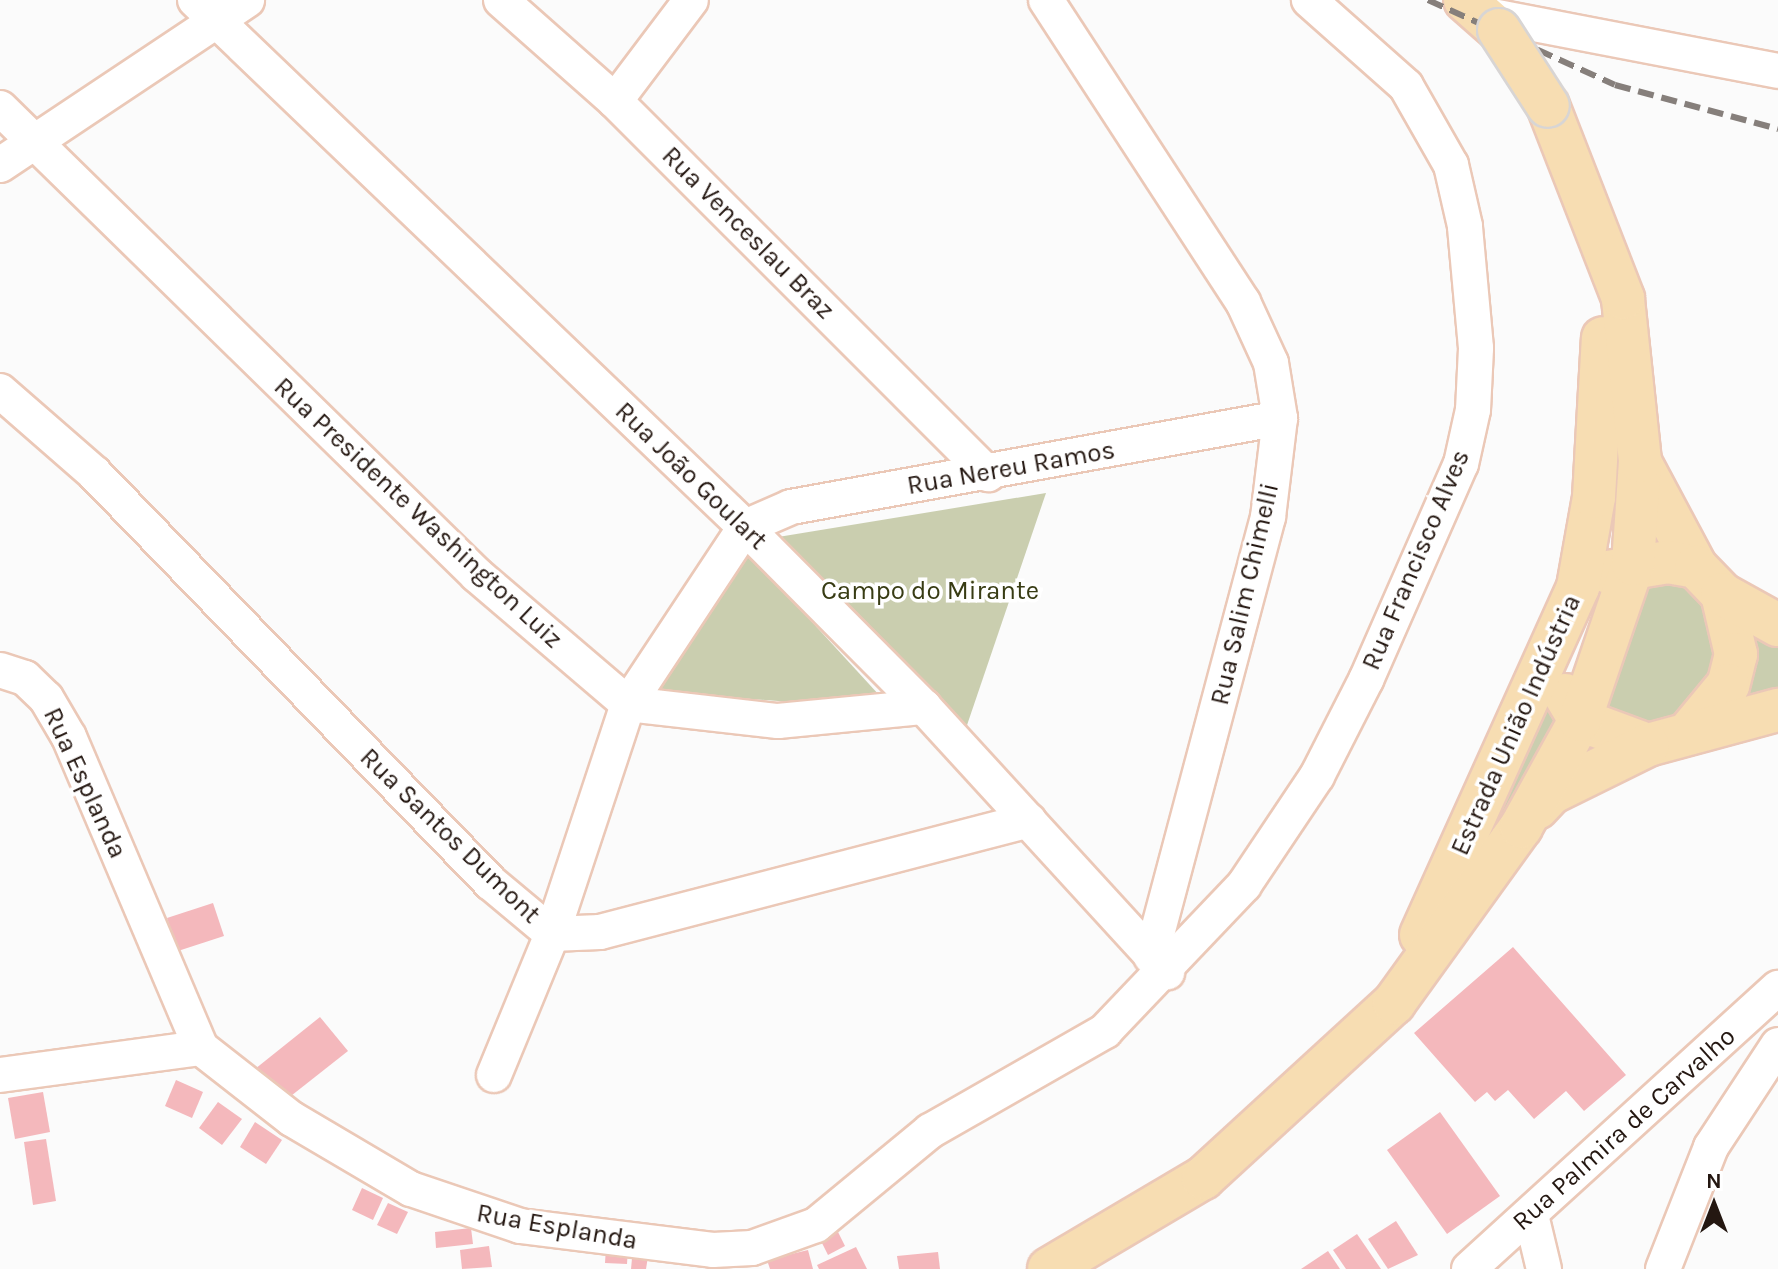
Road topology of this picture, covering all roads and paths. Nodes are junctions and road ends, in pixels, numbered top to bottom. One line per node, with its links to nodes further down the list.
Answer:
1 (247, 0): 6 (street)
2 (501, 0): 9 (street, Rua Venceslau Braz)
3 (691, 0): 9 (street)
4 (1046, 0): 15 (street, Rua Salim Chimelli)
5 (1309, 0): 34 (street, Rua Francisco Alves)
6 (205, 11): 11 (street); 18 (street, Rua João Goulart)
7 (1482, 15): 8 (street); 13 (main road, Estrada União Indústria, bridge)
8 (1778, 71)
9 (615, 101): 17 (street, Rua Venceslau Braz)
10 (0, 108): 11 (street, Rua Presidente Washington Luiz)
11 (33, 143): 12 (street); 25 (street, Rua Presidente Washington Luiz)
12 (0, 165)
13 (1605, 245): 16 (main road, Estrada União Indústria); 21 (main road, Estrada União Indústria)
14 (1, 393): 33 (street, Rua Santos Dumont)
15 (1280, 418): 17 (street, Rua Nereu Ramos); 34 (street, Rua Salim Chimelli)
16 (1640, 461): 19 (main road, Estrada União Indústria); 20 (main road)
17 (988, 474): 18 (street, Rua Nereu Ramos)
18 (745, 527): 25 (street); 26 (street, Rua João Goulart)
19 (1633, 564): 20 (main road); 21 (main road); 28 (main road, Estrada União Indústria)
20 (1709, 580): 22 (main road); 29 (main road)
21 (1578, 587): 23 (main road, Estrada União Indústria)
22 (1778, 625)
23 (1552, 653): 28 (main road); 36 (main road, Estrada União Indústria)
24 (0, 670): 38 (street, Rua Esplanda)
25 (628, 704): 26 (street); 33 (street)
26 (924, 707): 31 (street, Rua João Goulart)
27 (1778, 710): 29 (main road)
28 (1580, 720): 30 (main road); 32 (main road, Estrada União Indústria)
29 (1690, 731): 30 (main road)
30 (1648, 745): 32 (main road)
31 (1029, 820): 33 (street, Rua Santos Dumont); 34 (street, Rua João Goulart)
32 (1521, 827): 36 (main road, Estrada União Indústria)
33 (552, 934): 40 (street)
34 (1159, 964): 38 (street, Rua Esplanda)
35 (1778, 988): 41 (street, Rua Palmira de Carvalho)
36 (1394, 1003): 42 (main road, Estrada União Indústria)
37 (1778, 1045): 45 (street)
38 (201, 1048): 39 (street)
39 (0, 1075)
40 (494, 1075)
41 (1531, 1215): 43 (street, Rua Palmira de Carvalho); 44 (street)
42 (1049, 1269)
43 (1469, 1269)
44 (1544, 1269)
45 (1663, 1269)

